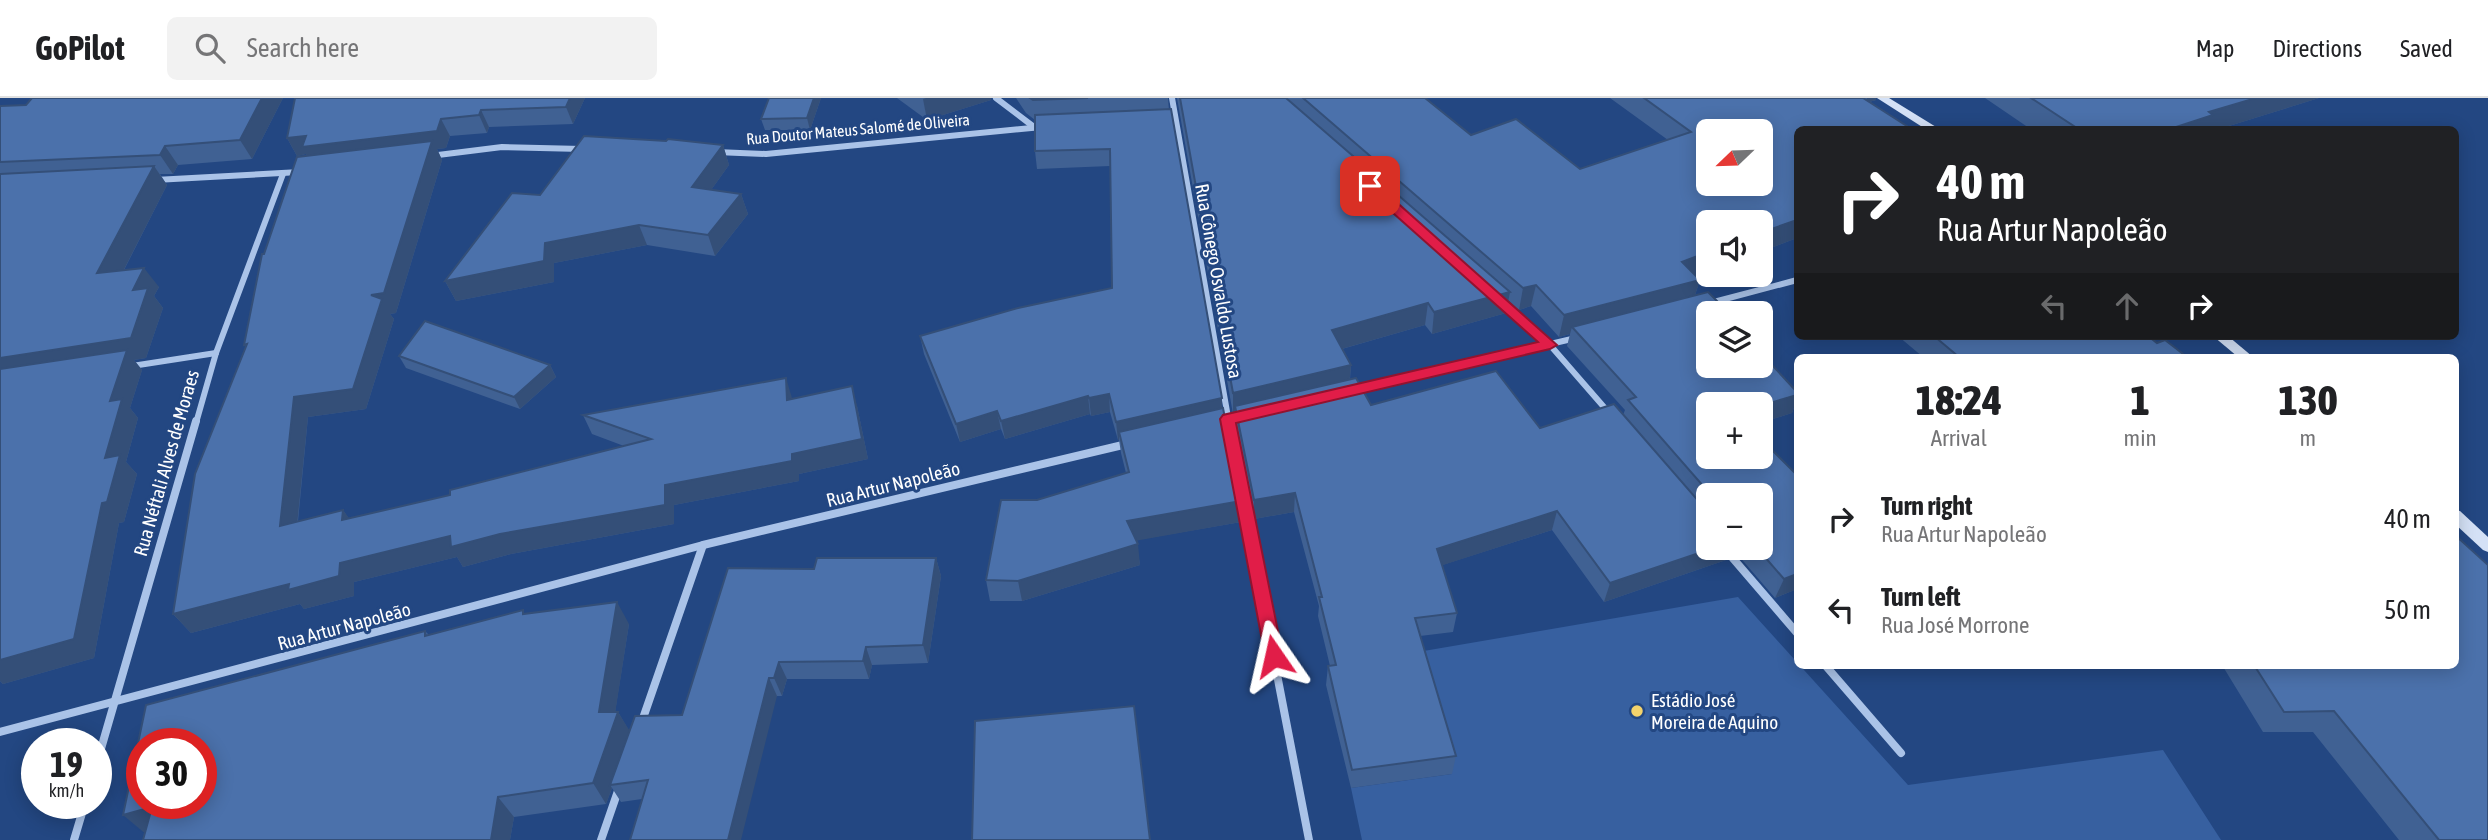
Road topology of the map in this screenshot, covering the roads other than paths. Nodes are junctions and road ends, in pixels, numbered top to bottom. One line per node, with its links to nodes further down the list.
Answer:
1 (996, 98): 7 (street)
2 (1172, 98): 5 (street, Rua Cônego Osvaldo Lustosa)
3 (1882, 98): 6 (main road)
4 (1162, 121): 5 (street)
5 (1175, 121): 27 (street, Rua Cônego Osvaldo Lustosa)
6 (1929, 126)
7 (1034, 127): 8 (street, Rua Doutor Mateus Salomé de Oliveira); 10 (street, Rua Doutor Mateus Salomé de Oliveira)
8 (1047, 127)
9 (586, 149): 11 (street)
10 (710, 152)
11 (420, 157)
12 (310, 170): 13 (street)
13 (283, 174): 14 (street); 21 (street, Rua Néftali Alves de Moraes)
14 (148, 181)
15 (1794, 281): 17 (street)
16 (1498, 299): 20 (street)
17 (1717, 301)
18 (1589, 334): 20 (street)
19 (2224, 340): 22 (main road)
20 (1550, 345): 24 (street); 26 (street)
21 (216, 353): 23 (street); 36 (street, Rua Néftali Alves de Moraes)
22 (2243, 354)
23 (121, 368)
24 (1349, 391)
25 (1255, 413): 27 (street)
26 (1611, 416)
27 (1228, 419): 28 (street); 45 (street, Rua Cônego Osvaldo Lustosa)
28 (1201, 426)
29 (1134, 442): 31 (street, Rua Artur Napoleão)
30 (2459, 520): 32 (main road)
31 (704, 545): 36 (street, Rua Artur Napoleão); 39 (street)
32 (2488, 546)
33 (1734, 560): 34 (street)
34 (1794, 630)
35 (1828, 669): 40 (street)
36 (116, 703): 37 (street, Rua Néftali Alves de Moraes); 38 (street, Rua Artur Napoleão)
37 (108, 728)
38 (0, 732)
39 (636, 738)
40 (1901, 753)
41 (623, 776): 44 (street)
42 (80, 819): 43 (street)
43 (74, 840)
44 (601, 840)
45 (1309, 840)

